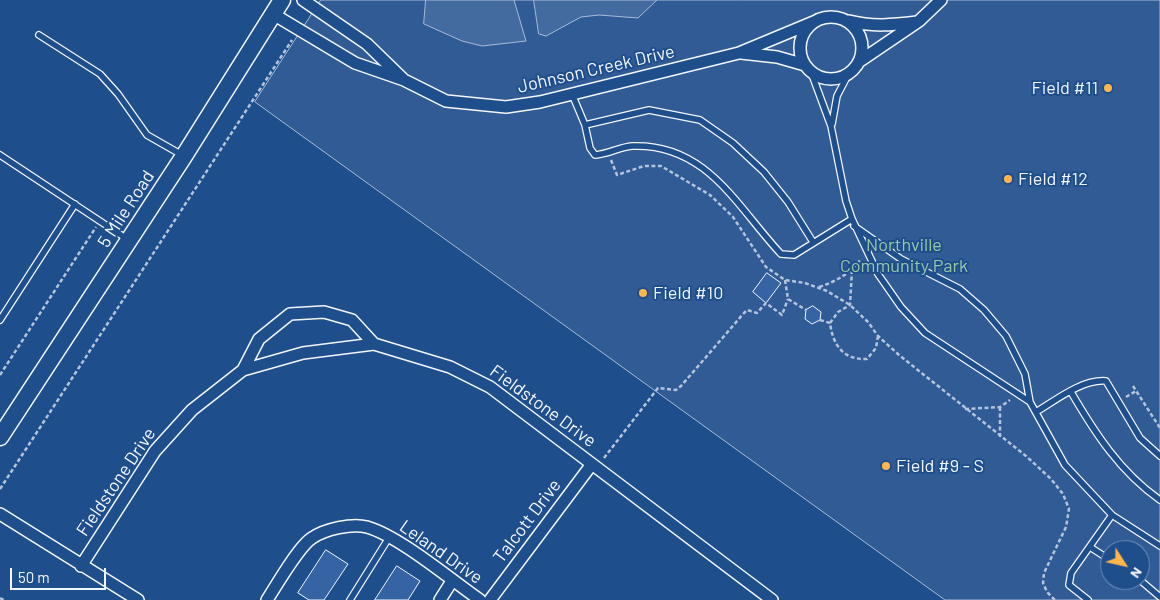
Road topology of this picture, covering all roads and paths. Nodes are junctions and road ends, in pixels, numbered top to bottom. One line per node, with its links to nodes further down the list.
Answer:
1 (282, 0): 4 (street, 5 Mile Road)
2 (303, 0): 14 (street, Johnson Creek Drive)
3 (941, 0): 7 (street)
4 (273, 14): 8 (street, Johnson Creek Drive); 20 (street, 5 Mile Road)
5 (845, 20): 6 (street); 7 (street); 11 (street)
6 (816, 21): 10 (street, Johnson Creek Drive); 12 (street)
7 (918, 21): 11 (street)
8 (299, 30): 14 (street, Johnson Creek Drive); 53 (path)
9 (39, 35): 20 (lane)
10 (739, 53): 12 (street, Johnson Creek Drive); 15 (street, Johnson Creek Drive)
11 (860, 61): 13 (street)
12 (808, 69): 13 (street); 17 (lane)
13 (848, 75): 17 (lane)
14 (404, 80): 15 (street, Johnson Creek Drive)
15 (572, 94): 16 (lane)
16 (585, 125): 18 (lane); 26 (lane)
17 (831, 126): 22 (lane)
18 (608, 154): 26 (lane); 29 (path)
19 (0, 155): 21 (lane)
20 (184, 156): 25 (street, 5 Mile Road)
21 (75, 204): 23 (lane); 34 (lane)
22 (852, 219): 24 (lane); 26 (lane)
23 (100, 221): 25 (lane); 40 (path)
24 (854, 226): 27 (lane); 44 (lane)
25 (129, 240): 49 (street, 5 Mile Road)
26 (813, 242)
27 (868, 254): 28 (path); 43 (lane)
28 (852, 270): 30 (path); 32 (path)
29 (785, 280): 30 (path); 31 (path)
30 (817, 287): 32 (path)
31 (788, 299): 33 (path); 52 (path)
32 (850, 304): 36 (path); 37 (path)
33 (806, 310)
34 (0, 320)
35 (820, 320): 36 (path)
36 (830, 323): 37 (path)
37 (878, 336): 46 (path)
38 (374, 344): 39 (street, Fieldstone Drive); 39 (street); 52 (street, Fieldstone Drive)
39 (242, 370): 61 (street, Fieldstone Drive)
40 (0, 375)
41 (1133, 386): 48 (path)
42 (1071, 392): 47 (lane); 51 (lane); 54 (lane)
43 (1018, 394): 44 (lane); 45 (path)
44 (1030, 402): 47 (lane)
45 (1000, 407): 46 (path); 50 (path)
46 (964, 409): 50 (path)
47 (1036, 412): 56 (lane)
48 (1160, 428)
49 (0, 437)
50 (1000, 437): 74 (path)
51 (1160, 456)
52 (595, 466): 72 (street, Talcott Drive); 73 (street, Fieldstone Drive)
53 (0, 489)
54 (1160, 500)
55 (0, 514): 61 (street)
56 (1112, 516): 58 (lane); 59 (lane)
57 (390, 536): 62 (street, Leland Drive); 68 (street, Leland Drive); 69 (lane)
58 (1160, 546)
59 (1090, 547): 60 (lane); 75 (lane)
60 (1100, 554)
61 (81, 566): 66 (street)
62 (452, 581): 70 (street); 71 (street, Leland Drive)
63 (1150, 588): 64 (lane)
64 (1160, 597)
65 (0, 598): 67 (path)
66 (132, 599)
67 (4, 600)
68 (267, 600)
69 (350, 600)
70 (440, 600)
71 (480, 600)
72 (490, 600)
73 (772, 600)
74 (1053, 600)
75 (1088, 600)

